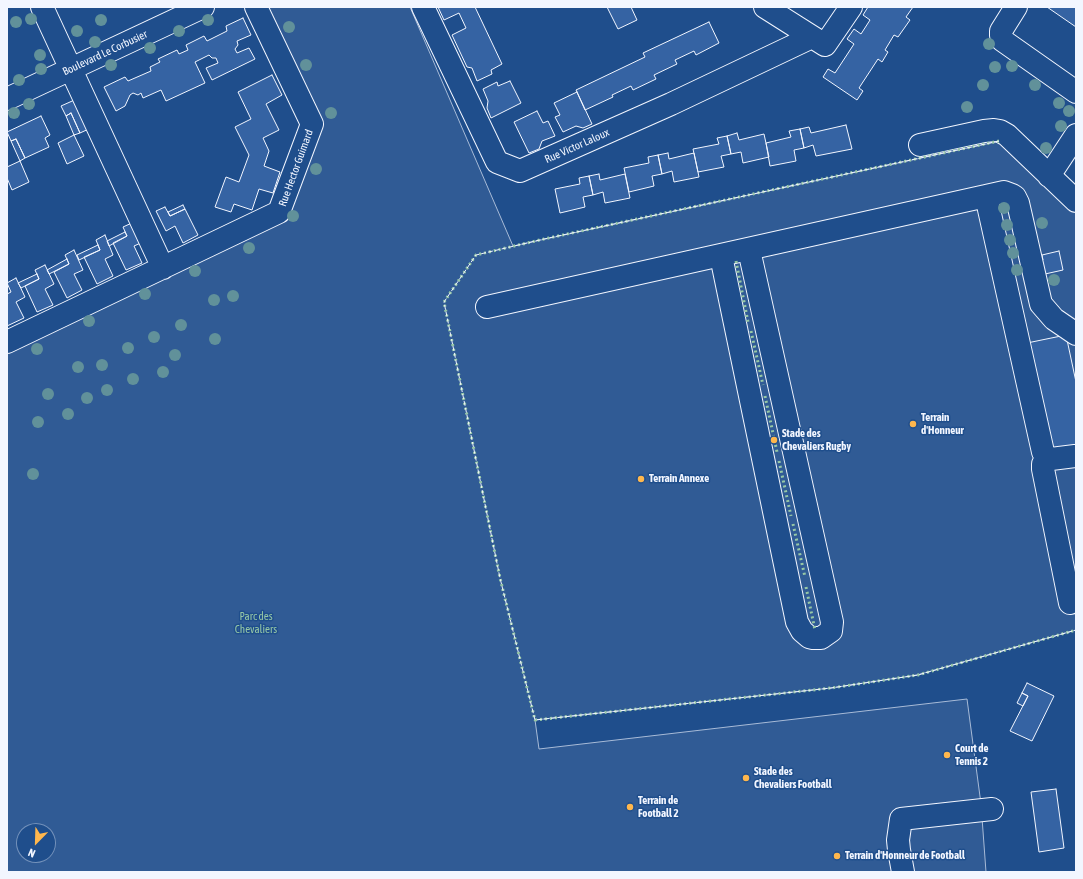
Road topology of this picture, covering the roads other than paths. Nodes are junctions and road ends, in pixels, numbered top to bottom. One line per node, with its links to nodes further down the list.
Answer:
1 (42, 7): 9 (street)
2 (204, 7): 9 (street, Boulevard Le Corbusier)
3 (256, 7): 19 (street, Rue Hector Guimard)
4 (423, 7): 8 (street, Rue Victor Laloux)
5 (765, 7): 8 (street)
6 (851, 7): 8 (street)
7 (1016, 7): 10 (street)
8 (812, 37)
9 (72, 69): 11 (street, Boulevard Le Corbusier); 19 (street)
10 (1076, 92)
11 (7, 99)
12 (1076, 135): 14 (street)
13 (920, 146): 14 (street)
14 (1049, 176): 16 (street)
15 (986, 196): 17 (street); 20 (street); 22 (street)
16 (1076, 201)
17 (749, 250): 18 (street); 18 (street)
18 (721, 256): 21 (street)
19 (163, 268): 24 (street, Rue Hector Guimard)
20 (1035, 281): 22 (street); 23 (street)
21 (487, 307)
22 (1015, 323): 25 (street)
23 (1076, 334)
24 (7, 342)
25 (1047, 458): 26 (street); 27 (street)
26 (1076, 459)
27 (1070, 603)
28 (992, 809): 29 (street)
29 (903, 872)

